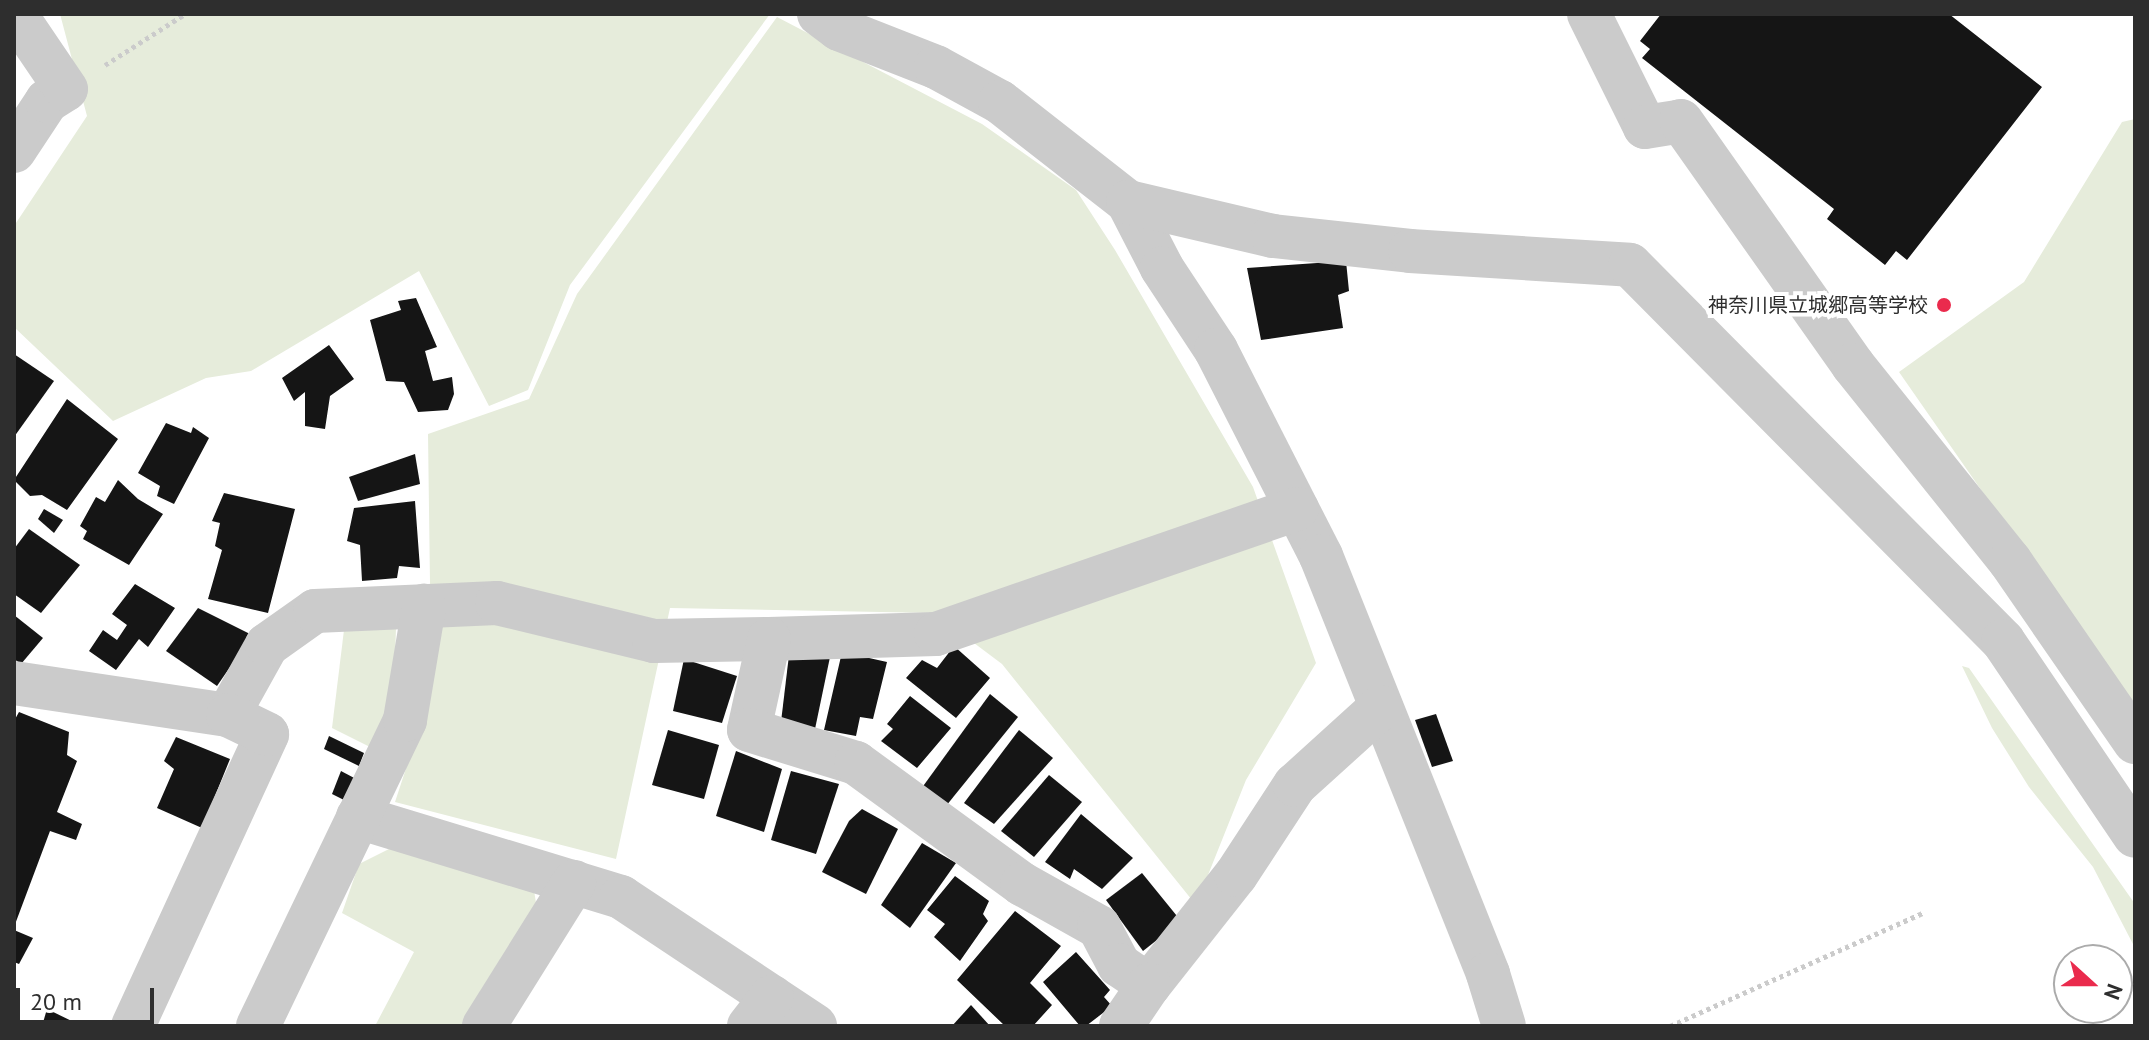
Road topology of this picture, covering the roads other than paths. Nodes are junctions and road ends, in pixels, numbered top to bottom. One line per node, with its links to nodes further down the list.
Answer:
1 (15, 14): 4 (street)
2 (819, 14): 5 (street)
3 (1589, 14): 12 (street)
4 (14, 151)
5 (1128, 202): 6 (street); 14 (street)
6 (1297, 509): 8 (street); 10 (street)
7 (424, 606): 8 (street); 11 (street); 13 (street)
8 (769, 639): 16 (street)
9 (14, 683): 11 (street)
10 (1381, 707): 16 (street); 23 (street)
11 (228, 715): 18 (street)
12 (2135, 742)
13 (358, 817): 15 (street); 19 (street)
14 (2135, 836)
15 (574, 882): 17 (street); 20 (street)
16 (1149, 985): 22 (street)
17 (760, 1012): 21 (street)
18 (133, 1026)
19 (258, 1026)
20 (484, 1026)
21 (815, 1026)
22 (1121, 1026)
23 (1504, 1026)

